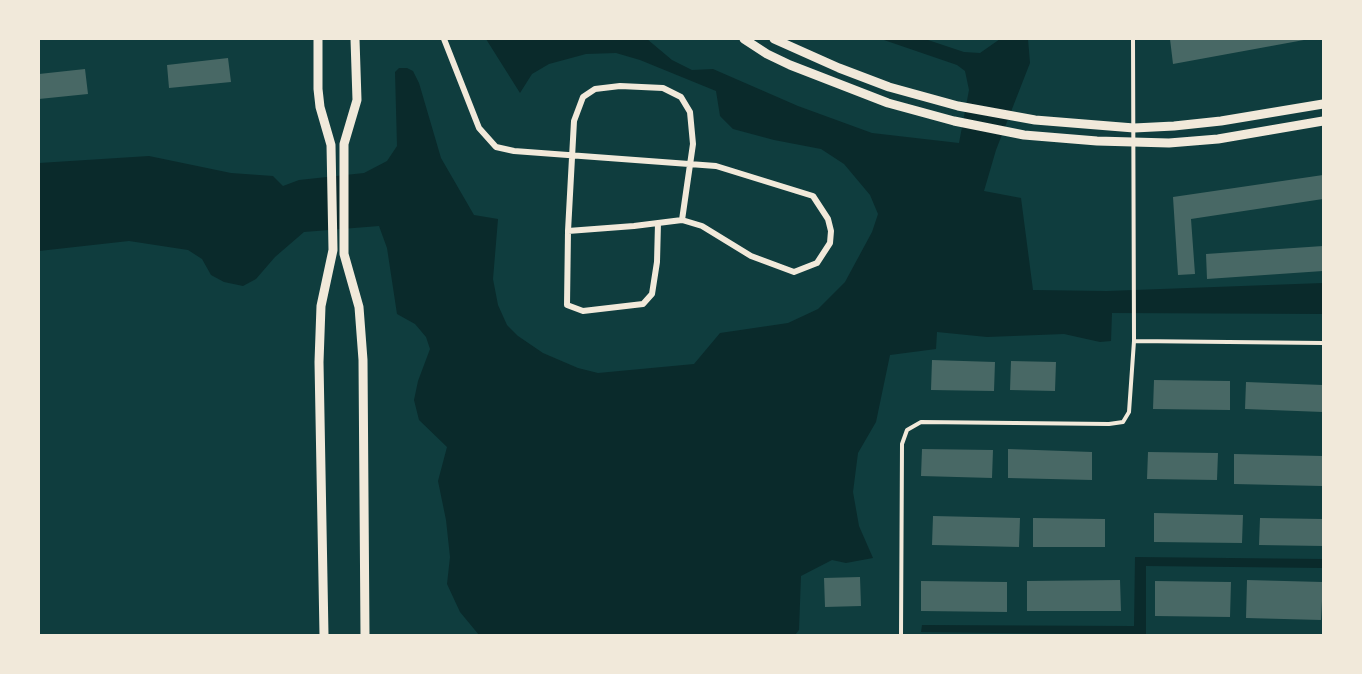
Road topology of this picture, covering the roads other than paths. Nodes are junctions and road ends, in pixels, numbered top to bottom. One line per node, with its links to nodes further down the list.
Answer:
1 (318, 39): 18 (street)
2 (355, 39): 19 (street)
3 (444, 39): 11 (street)
4 (744, 39): 10 (street)
5 (774, 39): 9 (street)
6 (1133, 39): 9 (lane)
7 (1323, 104): 9 (street)
8 (1323, 121): 10 (street)
9 (1134, 128): 10 (lane)
10 (1133, 143): 16 (lane)
11 (572, 155): 12 (street); 12 (street); 15 (street)
12 (688, 164): 13 (street); 13 (street)
13 (682, 220): 14 (street)
14 (658, 223): 15 (street); 15 (street)
15 (568, 231)
16 (1134, 341): 17 (lane); 20 (lane)
17 (1323, 343)
18 (324, 635)
19 (365, 635)
20 (901, 635)

